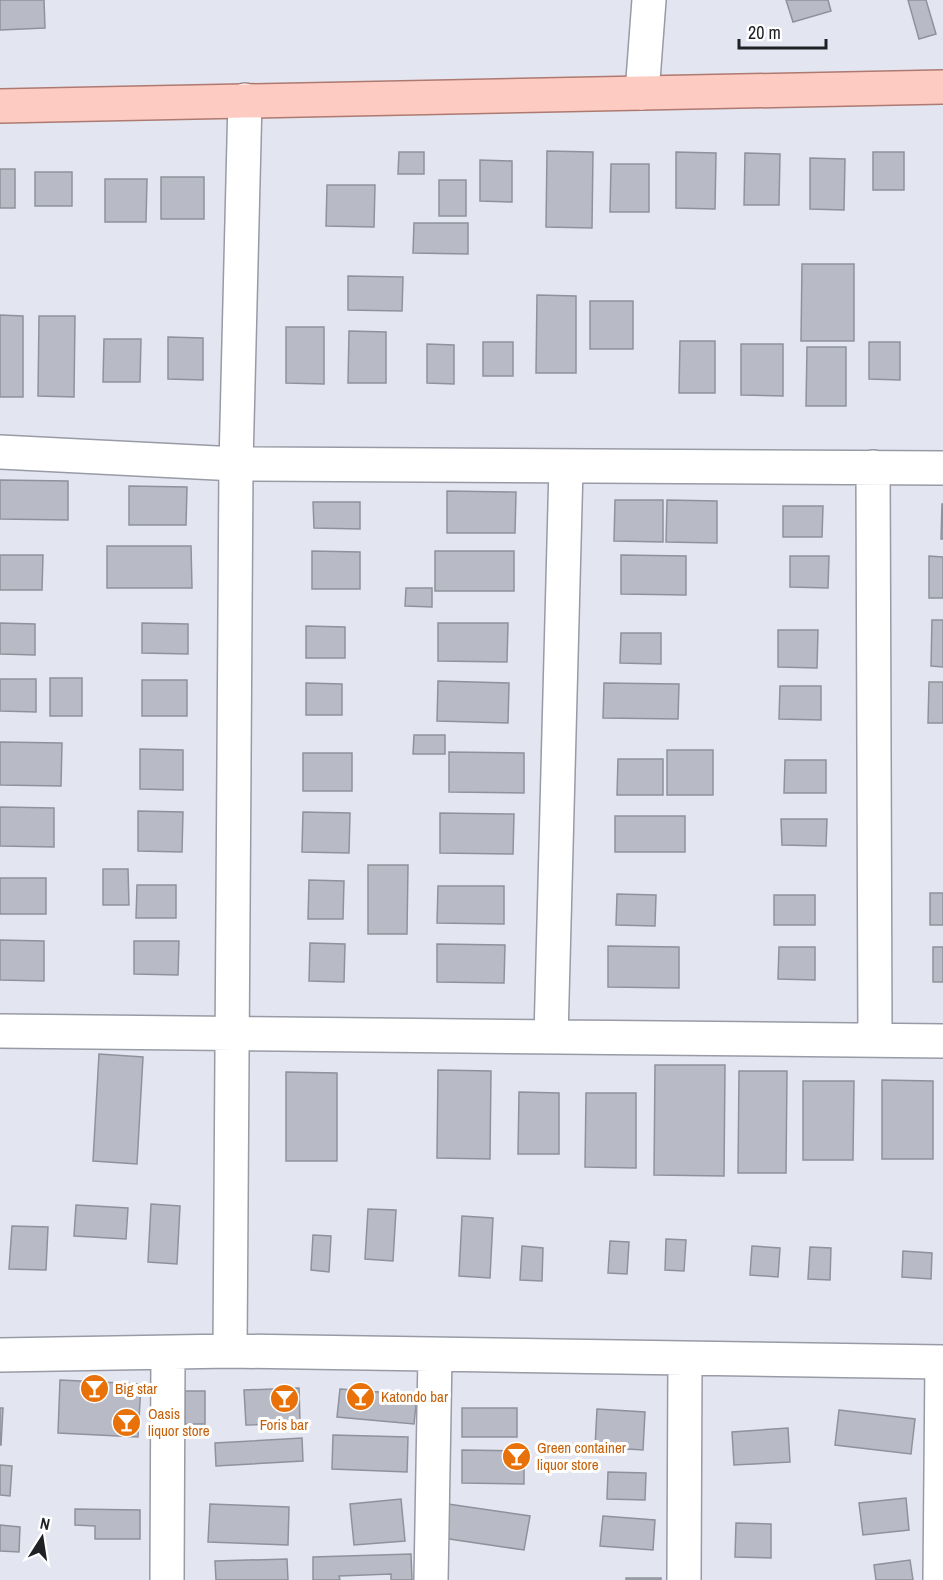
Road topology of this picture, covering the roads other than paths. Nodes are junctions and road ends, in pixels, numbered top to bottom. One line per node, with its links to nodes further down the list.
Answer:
1 (649, 0): 3 (street)
2 (943, 87): 3 (main road)
3 (642, 93): 4 (main road)
4 (245, 100): 5 (main road); 7 (street)
5 (0, 106)
6 (0, 452): 7 (street)
7 (236, 464): 9 (street); 12 (street)
8 (873, 466): 9 (street); 10 (street); 14 (street)
9 (566, 467): 13 (street)
10 (943, 468)
11 (0, 1031): 12 (street)
12 (230, 1034): 13 (street); 16 (street)
13 (551, 1036): 14 (street)
14 (875, 1039): 15 (street)
15 (943, 1041)
16 (230, 1351): 17 (street); 19 (street)
17 (168, 1353): 18 (street); 22 (street)
18 (0, 1355)
19 (435, 1355): 20 (street); 23 (street)
20 (685, 1360): 21 (street); 24 (street)
21 (942, 1362): 25 (street)
22 (167, 1580)
23 (432, 1580)
24 (684, 1580)
25 (940, 1580)

